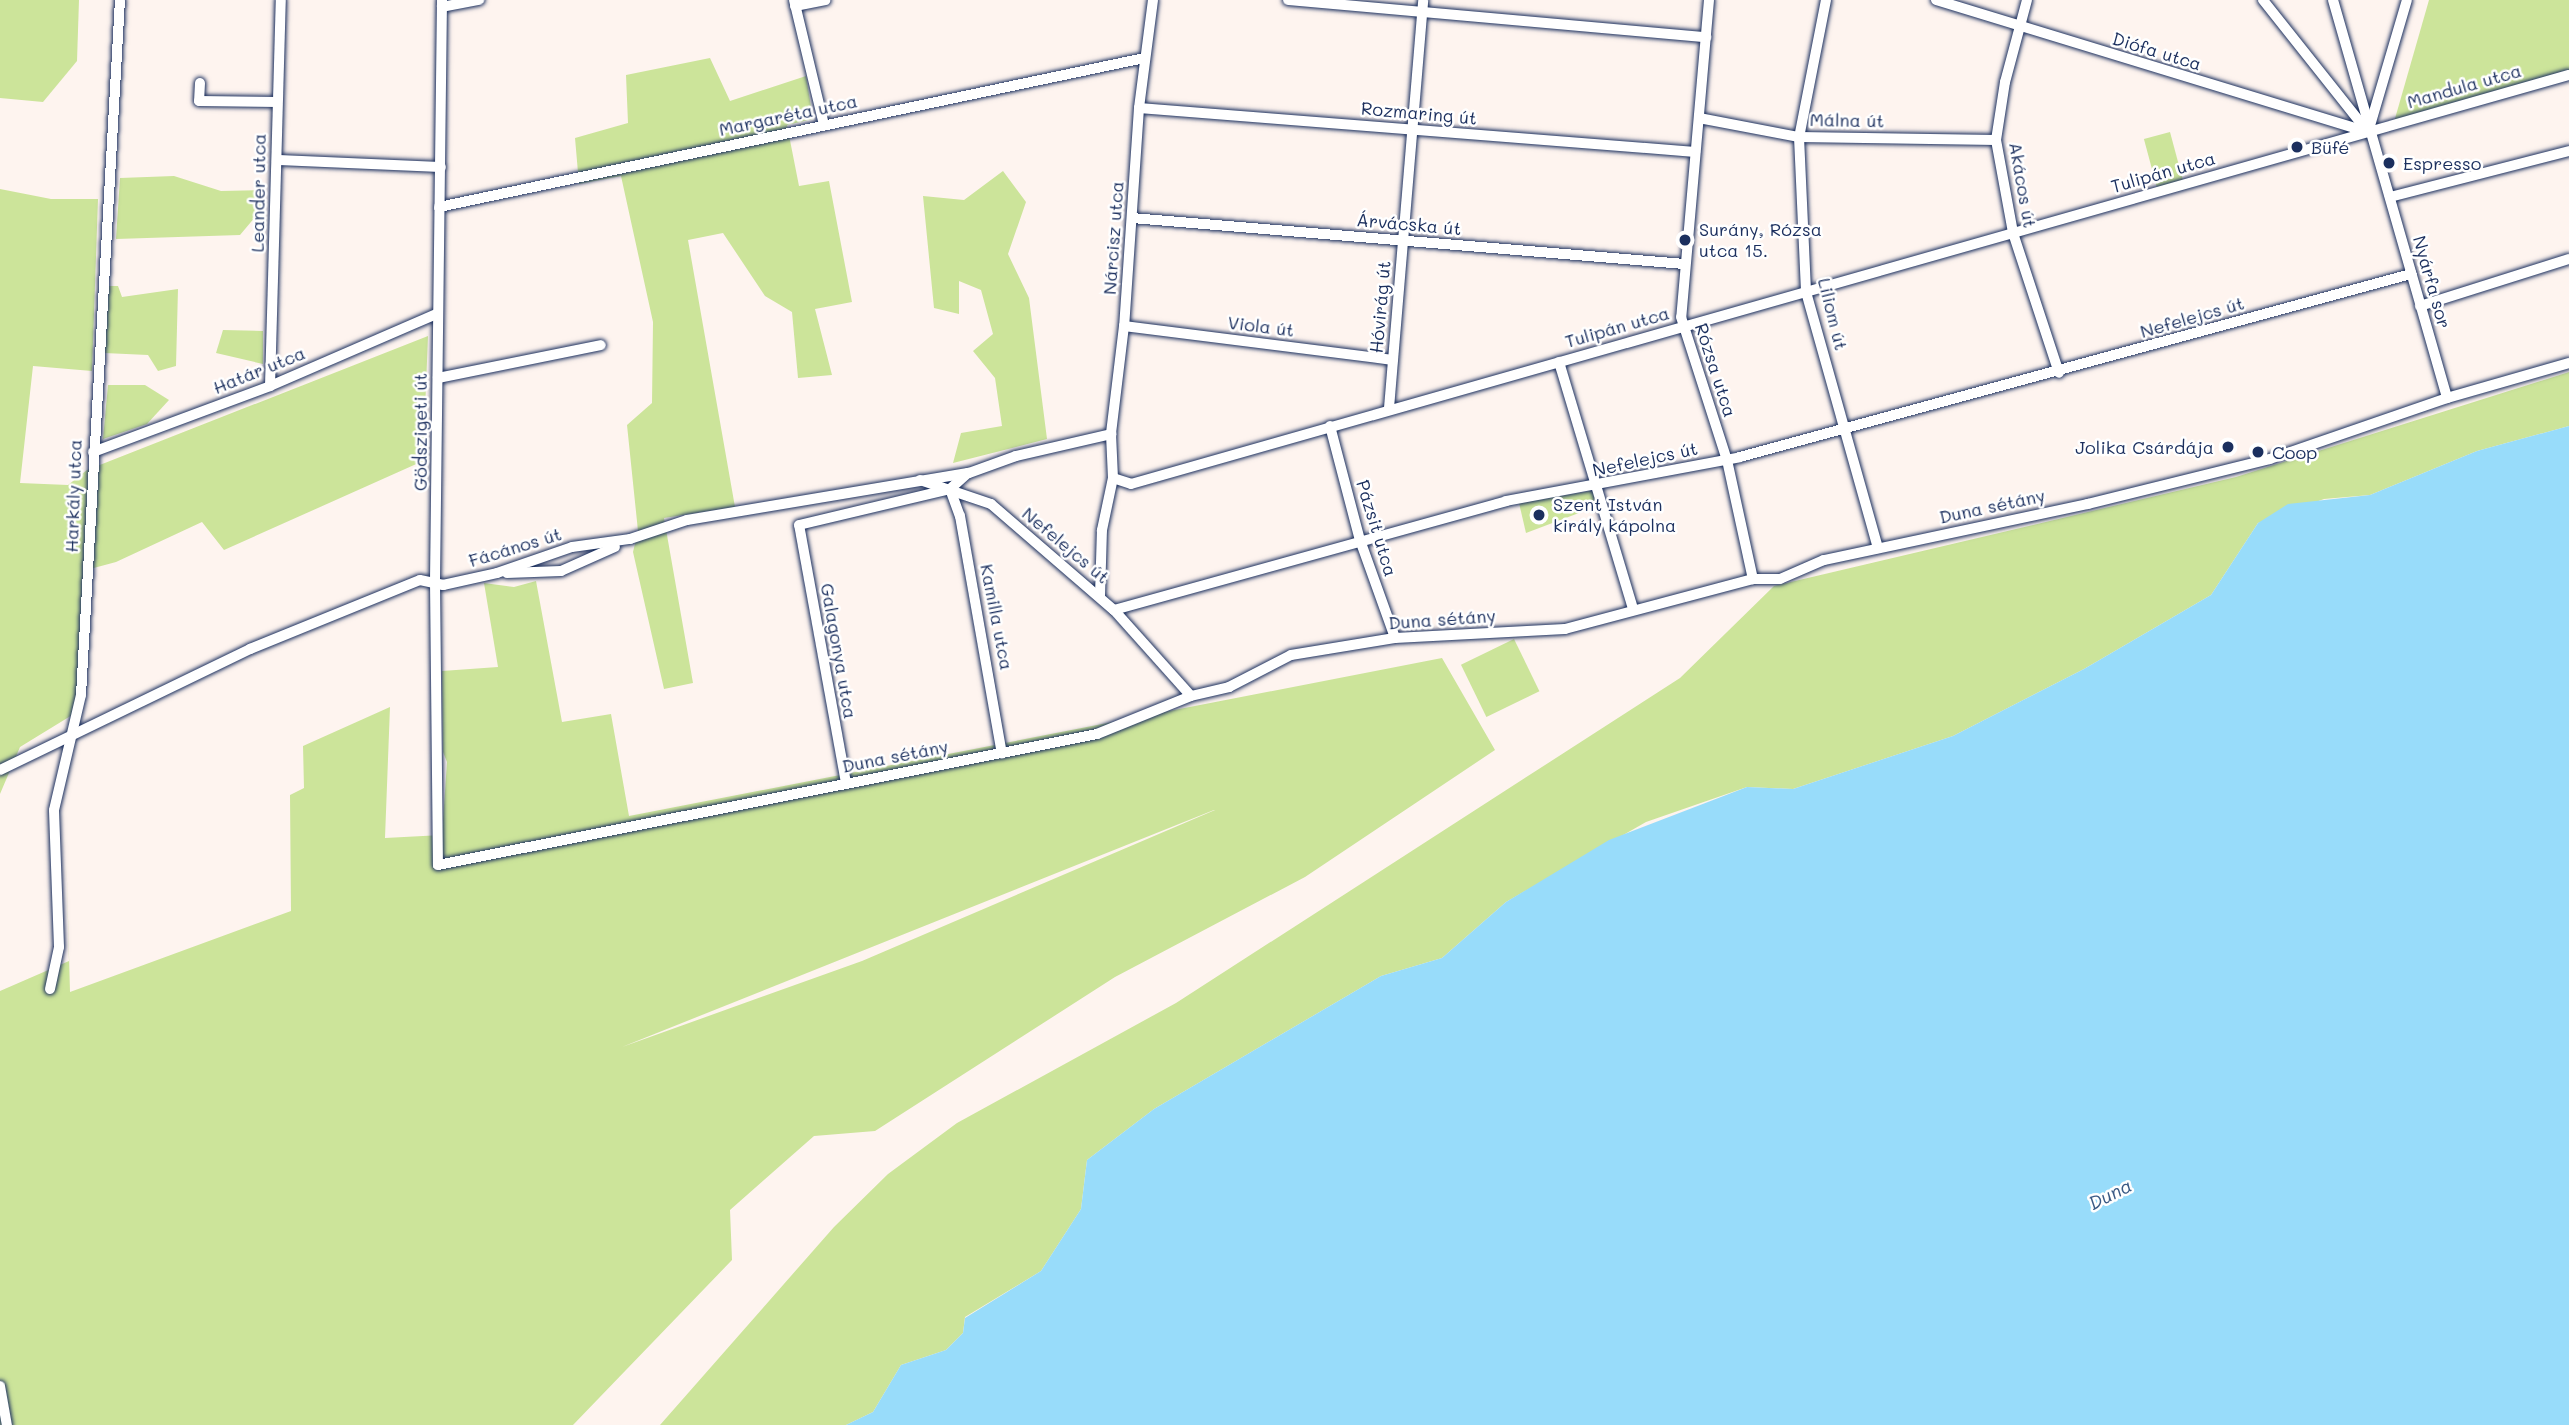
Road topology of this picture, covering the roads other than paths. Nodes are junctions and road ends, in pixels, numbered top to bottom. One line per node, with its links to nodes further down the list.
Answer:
1 (120, 0): 61 (street, Harkály utca)
2 (281, 0): 23 (street, Leander utca)
3 (479, 0): 16 (street)
4 (825, 0): 15 (street)
5 (1153, 0): 20 (street, Nárcisz utca)
6 (1288, 0): 17 (street)
7 (1423, 0): 17 (street, Hóvirág út)
8 (1709, 0): 19 (street, Rózsa utca)
9 (1826, 0): 29 (street, Liliom út)
10 (1936, 0): 18 (street, Diófa utca)
11 (2027, 0): 18 (street, Akácos út)
12 (2263, 0): 28 (street)
13 (2333, 0): 28 (street, Nyárfa sor)
14 (2407, 0): 28 (street)
15 (795, 3): 26 (street)
16 (442, 4): 35 (street, Gödszigeti út)
17 (1422, 13): 19 (street); 27 (street, Hóvirág út)
18 (2017, 27): 28 (street, Diófa utca); 30 (street, Akácos út)
19 (1706, 37): 25 (street, Rózsa utca)
20 (1144, 58): 24 (street, Nárcisz utca); 26 (street, Margaréta utca)
21 (2569, 75): 28 (street, Mandula utca)
22 (200, 83): 23 (street)
23 (277, 102): 34 (street, Leander utca)
24 (1139, 108): 27 (street, Rozmaring út); 38 (street, Nárcisz utca)
25 (1699, 118): 29 (street, Málna út); 33 (street, Rózsa utca)
26 (824, 125): 37 (street, Margaréta utca)
27 (1410, 131): 33 (street, Rozmaring út); 40 (street, Hóvirág út)
28 (2368, 132): 31 (street, Mandula utca); 36 (street, Nyárfa sor)
29 (1799, 136): 30 (street, Málna út); 44 (street, Liliom út)
30 (1996, 139): 39 (street, Akácos út)
31 (2315, 147): 39 (street, Tulipán utca)
32 (2569, 151): 36 (street)
33 (1695, 152): 42 (street, Rózsa utca)
34 (278, 160): 35 (street); 55 (street, Leander utca)
35 (441, 167): 37 (street, Gödszigeti út)
36 (2390, 197): 43 (street, Nyárfa sor)
37 (439, 207): 46 (street, Gödszigeti út)
38 (1132, 218): 40 (street, Árvácska út); 48 (street, Nárcisz utca)
39 (2012, 233): 44 (street, Tulipán utca); 53 (street, Akácos út)
40 (1404, 241): 42 (street, Árvácska út); 50 (street, Hóvirág út)
41 (2569, 258): 45 (street)
42 (1684, 264): 47 (street, Rózsa utca)
43 (2411, 274): 45 (street, Nyárfa sor); 53 (street, Nefelejcs út)
44 (1806, 292): 47 (street, Tulipán utca); 59 (street, Liliom út)
45 (2420, 306): 56 (street, Nyárfa sor)
46 (436, 314): 54 (street, Gödszigeti út); 55 (street, Határ utca)
47 (1684, 326): 51 (street, Tulipán utca); 62 (street, Rózsa utca)
48 (1124, 327): 50 (street, Viola út); 60 (street, Nárcisz utca)
49 (601, 345): 54 (street)
50 (1393, 360): 57 (street, Hóvirág út)
51 (1559, 362): 57 (street, Tulipán utca); 66 (street)
52 (2569, 363): 56 (street, Duna sétány)
53 (2059, 373): 59 (street, Nefelejcs út)
54 (438, 378): 73 (street, Gödszigeti út)
55 (270, 386): 61 (street, Határ utca)
56 (2447, 398): 70 (street, Duna sétány)
57 (1389, 408): 58 (street, Tulipán utca)
58 (1330, 426): 64 (street, Tulipán utca); 69 (street, Pázsit utca)
59 (1846, 427): 62 (street, Nefelejcs út); 70 (street, Liliom út)
60 (1111, 434): 63 (street, Fácános út); 64 (street, Nárcisz utca)
61 (93, 452): 79 (street, Harkály utca)
62 (1727, 460): 66 (street, Nefelejcs út); 72 (street, Rózsa utca)
63 (969, 473): 65 (street, Fácános út); 67 (street)
64 (1114, 478): 74 (street, Nárcisz utca)
65 (920, 480): 67 (street, Nefelejcs út); 68 (street, Fácános út)
66 (1597, 487): 69 (street, Nefelejcs út); 75 (street)
67 (950, 489): 74 (street, Nefelejcs út); 80 (street, Kamilla utca); 82 (street, Galagonya utca)
68 (630, 539): 71 (street, Fácános út); 71 (street)
69 (1360, 540): 76 (street, Nefelejcs út); 77 (street, Pázsit utca)
70 (1878, 548): 72 (street, Duna sétány)
71 (497, 573): 73 (street, Fácános út)
72 (1753, 579): 75 (street, Duna sétány)
73 (435, 582): 79 (street, Fácános út); 83 (street, Gödszigeti út)
74 (1100, 596): 76 (street, Nefelejcs út)
75 (1633, 608): 77 (street, Duna sétány)
76 (1114, 610): 78 (street)
77 (1395, 638): 78 (street, Duna sétány)
78 (1191, 696): 80 (street, Duna sétány)
79 (75, 732): 81 (street, Fácános út); 84 (street, Harkály utca)
80 (1002, 753): 82 (street, Duna sétány)
81 (0, 770)
82 (846, 783): 83 (street, Duna sétány)
83 (438, 865)
84 (50, 989)
85 (0, 1386): 86 (street)
86 (7, 1425)

